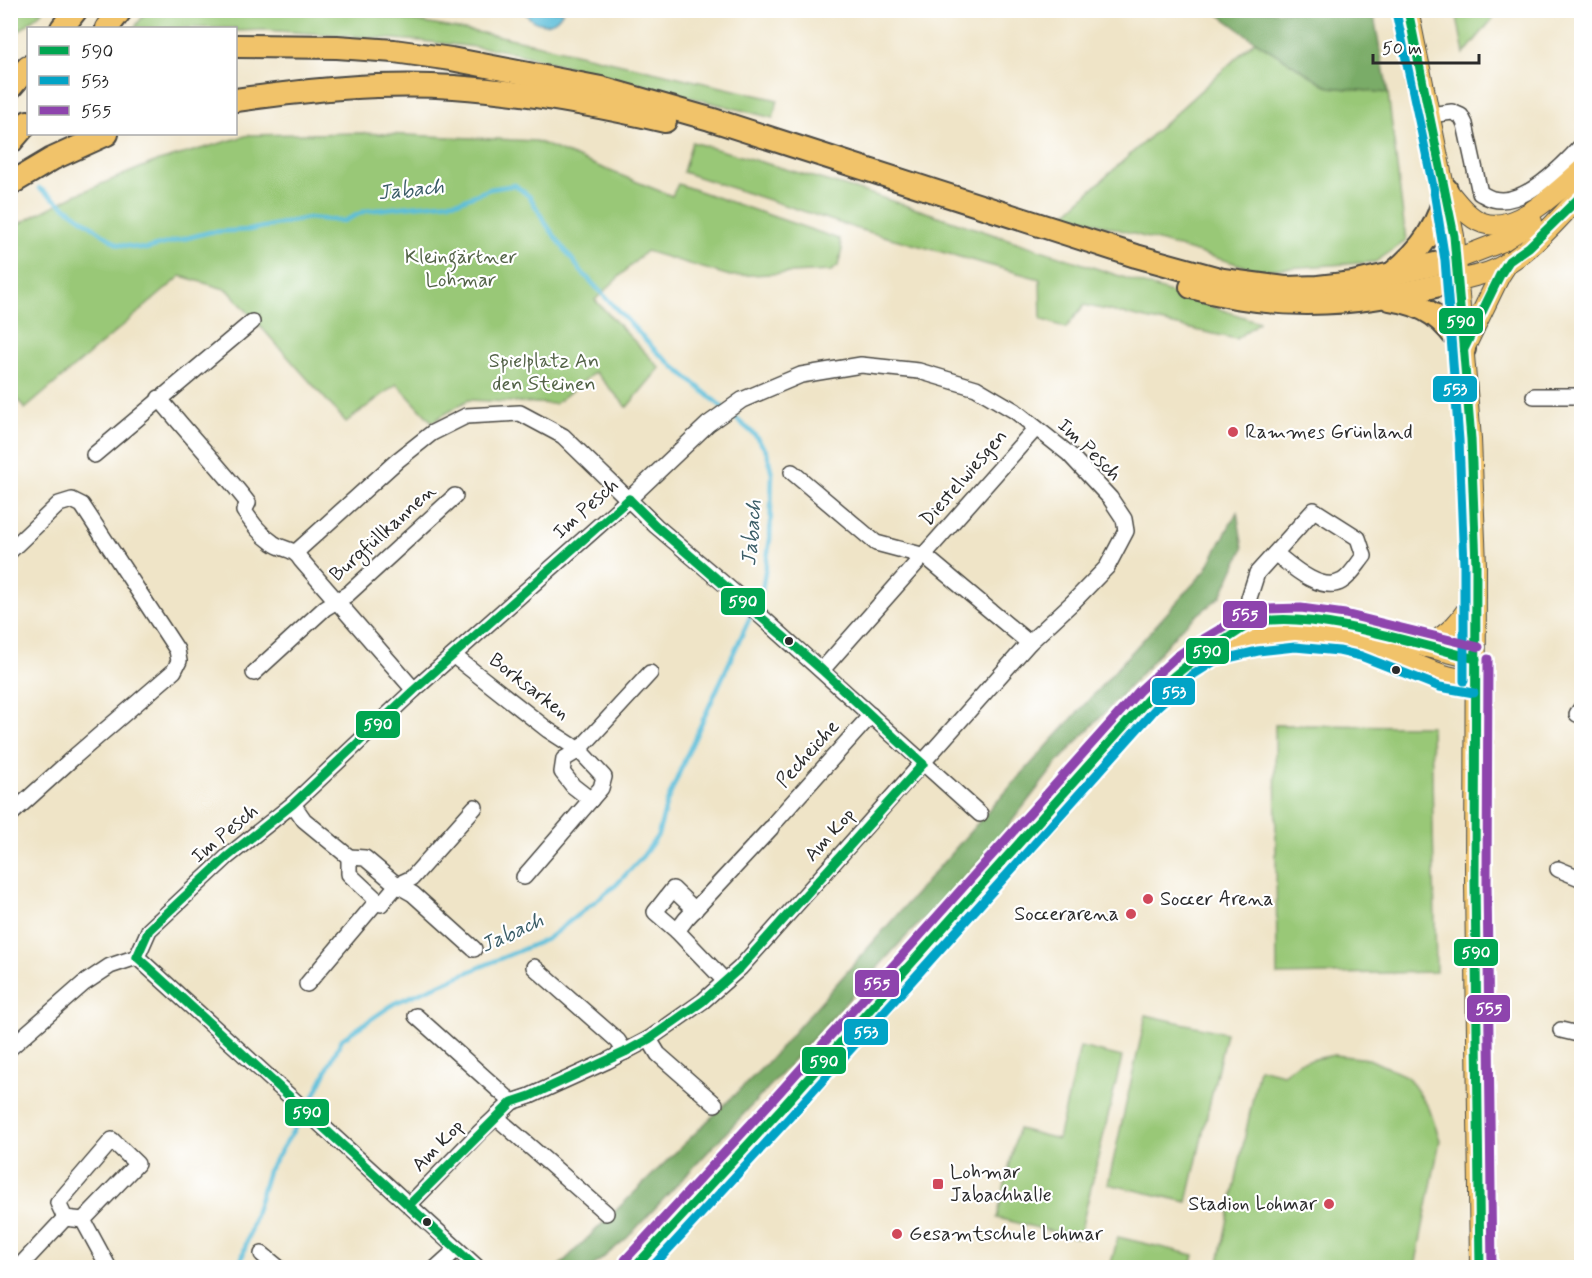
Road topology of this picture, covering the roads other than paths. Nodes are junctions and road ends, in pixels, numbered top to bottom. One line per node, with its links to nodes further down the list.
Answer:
1 (76, 10): 4 (highway)
2 (121, 10): 5 (highway)
3 (1408, 10): 12 (main road)
4 (63, 27)
5 (108, 27)
6 (237, 46): 11 (highway)
7 (27, 68): 9 (highway)
8 (27, 84): 9 (highway)
9 (10, 89)
10 (237, 100): 11 (highway)
11 (672, 115): 14 (highway)
12 (1430, 115): 17 (street); 21 (main road)
13 (27, 123): 16 (highway)
14 (709, 126): 25 (highway); 26 (highway)
15 (105, 135): 20 (highway)
16 (10, 142)
17 (1581, 146)
18 (1581, 170): 21 (main road)
19 (1581, 180): 24 (main road)
20 (10, 184)
21 (1446, 189): 24 (main road); 25 (highway)
22 (1581, 194): 23 (main road)
23 (1509, 261): 24 (main road); 28 (main road)
24 (1458, 270): 25 (highway); 26 (highway); 28 (main road)
25 (1392, 274)
26 (1382, 298): 28 (highway)
27 (252, 322): 31 (street)
28 (1464, 349): 41 (main road)
29 (1534, 396): 30 (street)
30 (1581, 396)
31 (159, 398): 33 (street); 38 (street, Burgfüllkannen)
32 (1036, 428): 36 (street, Im Pesch); 40 (street, Diestelwiesgen); 44 (street, Im Pesch)
33 (94, 455)
34 (792, 472): 40 (street, Diestelwiesgen)
35 (455, 496): 42 (street, Burgfüllkannen)
36 (629, 499): 38 (street); 46 (street, Im Pesch); 48 (street)
37 (10, 551): 60 (street)
38 (296, 552): 42 (street, Burgfüllkannen)
39 (1275, 554): 39 (street); 43 (street)
40 (925, 556): 44 (street, Diestelwiesgen); 48 (street, Diestelwiesgen)
41 (1476, 595): 45 (main road); 47 (main road)
42 (338, 602): 49 (street, Burgfüllkannen); 52 (street, Burgfüllkannen)
43 (1254, 632): 45 (main road); 51 (main road); 94 (main road)
44 (1029, 643): 55 (street, Am Kop)
45 (1426, 647): 47 (main road)
46 (454, 656): 52 (street, Im Pesch); 54 (street, Borksarken)
47 (1476, 658): 51 (main road)
48 (822, 670): 53 (street)
49 (254, 673)
50 (650, 673): 54 (street)
51 (1476, 681): 95 (main road)
52 (414, 690): 57 (street, Im Pesch)
53 (871, 715): 55 (street); 67 (street, Pecheiche)
54 (579, 750): 56 (street, Borksarken); 56 (street)
55 (923, 764): 59 (street); 72 (street, Am Kop)
56 (591, 800): 63 (street, Borksarken)
57 (293, 804): 61 (street); 70 (street, Im Pesch)
58 (476, 807): 65 (street)
59 (980, 814)
60 (10, 815)
61 (349, 857): 65 (street); 66 (street)
62 (1558, 869): 64 (street)
63 (524, 877)
64 (1581, 879)
65 (397, 885): 66 (street); 69 (street)
66 (378, 900): 73 (street)
67 (696, 910): 68 (street, Pecheiche); 68 (street)
68 (677, 931): 72 (street)
69 (474, 949)
70 (137, 957): 78 (street); 83 (street)
71 (534, 967): 79 (street)
72 (725, 981): 77 (street, Am Kop)
73 (307, 984)
74 (416, 1016): 80 (street)
75 (1561, 1030): 76 (street)
76 (1581, 1035)
77 (649, 1039): 79 (street, Am Kop); 81 (street)
78 (10, 1048)
79 (625, 1052): 80 (street, Am Kop)
80 (512, 1102): 82 (street, Am Kop)
81 (715, 1104)
82 (496, 1117): 83 (street, Am Kop); 84 (street)
83 (410, 1204): 87 (street)
84 (606, 1213)
85 (65, 1218): 86 (street); 86 (street); 89 (street)
86 (83, 1220): 90 (street)
87 (457, 1249): 92 (street); 93 (street)
88 (262, 1254): 91 (street)
89 (18, 1268)
90 (109, 1268)
91 (279, 1268)
92 (436, 1268)
93 (478, 1268)
94 (634, 1268)
95 (1480, 1268)

